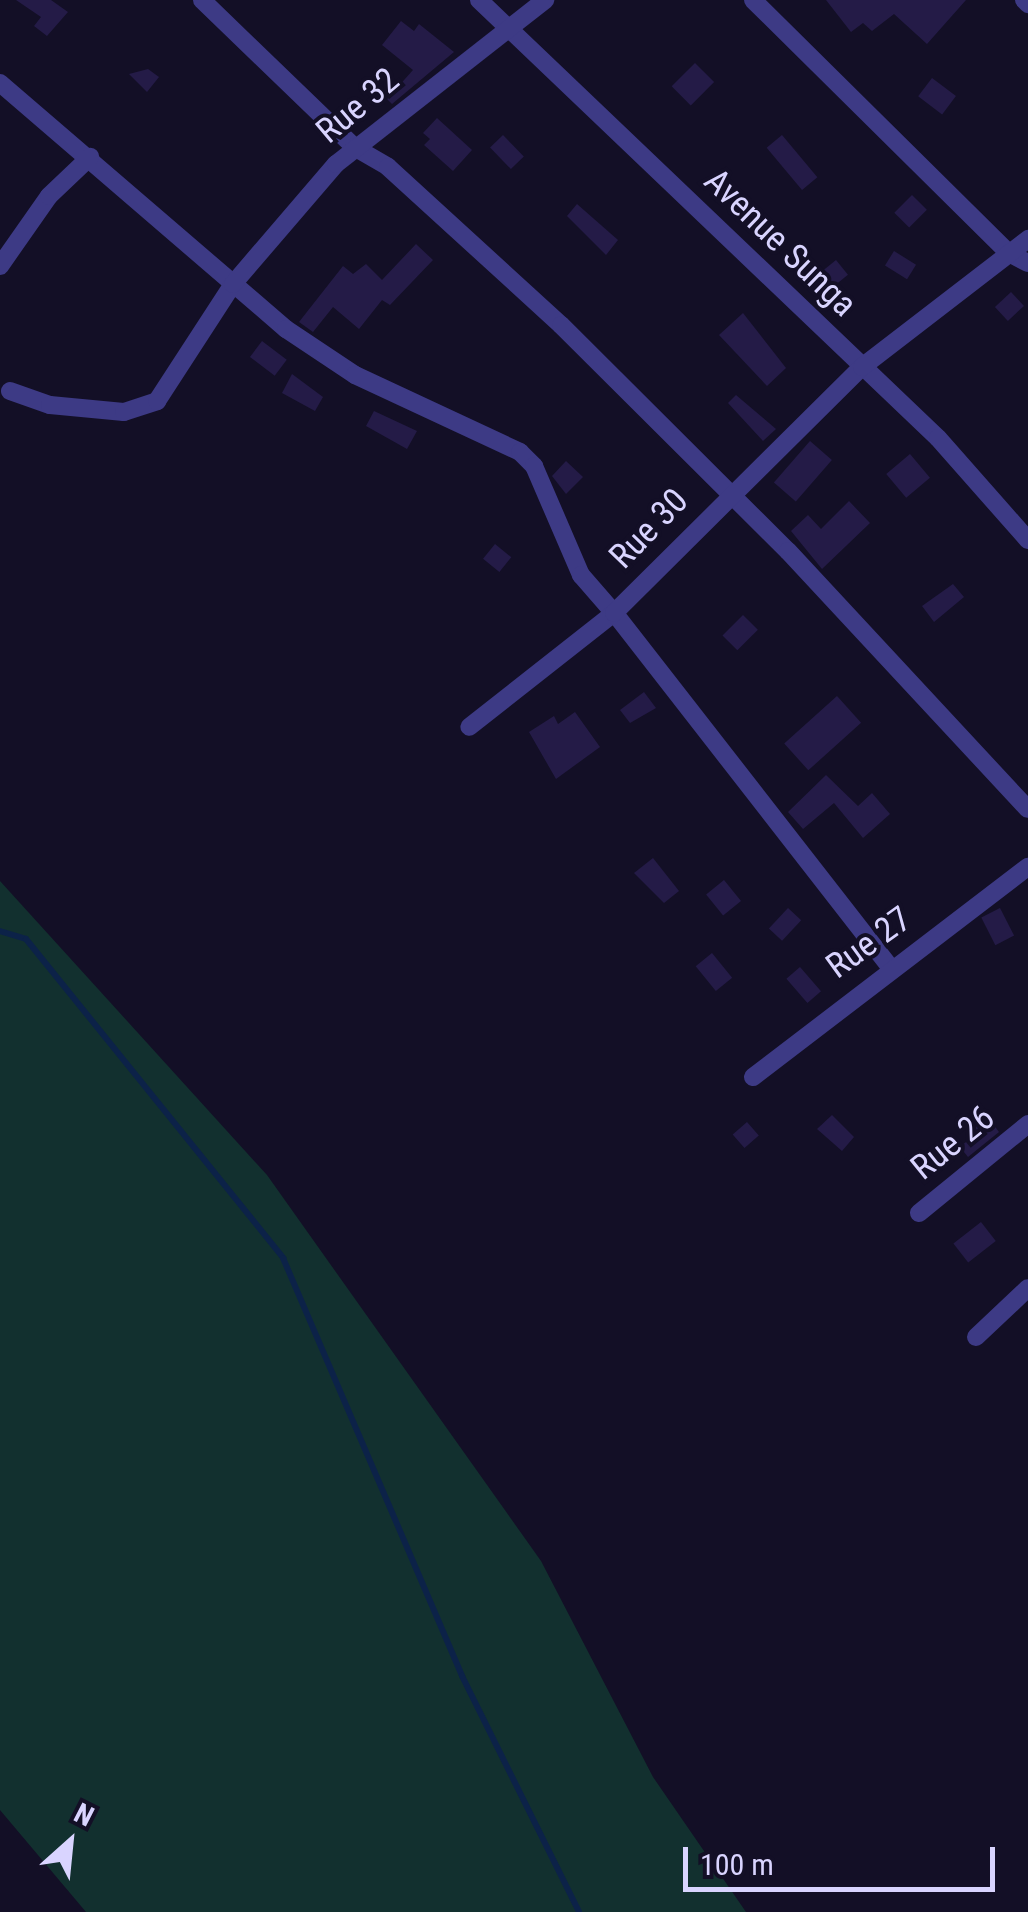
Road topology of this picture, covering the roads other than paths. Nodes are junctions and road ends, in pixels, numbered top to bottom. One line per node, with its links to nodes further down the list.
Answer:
1 (202, 0): 7 (street)
2 (480, 0): 5 (street, Avenue Sunga)
3 (545, 0): 5 (street, Rue 32)
4 (752, 0): 10 (street)
5 (508, 28): 7 (street, Rue 32); 14 (street, Avenue Sunga)
6 (0, 83): 8 (street)
7 (354, 147): 13 (street, Rue 32); 16 (street)
8 (90, 157): 12 (street); 13 (street)
9 (1028, 238): 10 (street, Rue 30)
10 (1009, 253): 11 (street); 14 (street, Rue 30)
11 (1028, 263)
12 (0, 266)
13 (233, 284): 15 (street, Rue 32); 18 (street)
14 (862, 367): 16 (street, Rue 30); 17 (street, Avenue Sunga)
15 (10, 390)
16 (729, 492): 18 (street, Rue 30); 20 (street)
17 (1028, 540)
18 (614, 613): 19 (street); 22 (street, Rue 30)
19 (469, 727)
20 (1028, 809)
21 (1028, 867): 22 (street, Rue 27)
22 (890, 967): 23 (street, Rue 27)
23 (753, 1076)
24 (1028, 1124): 25 (street, Rue 26)
25 (919, 1213)
26 (1028, 1288): 27 (street)
27 (976, 1337)

